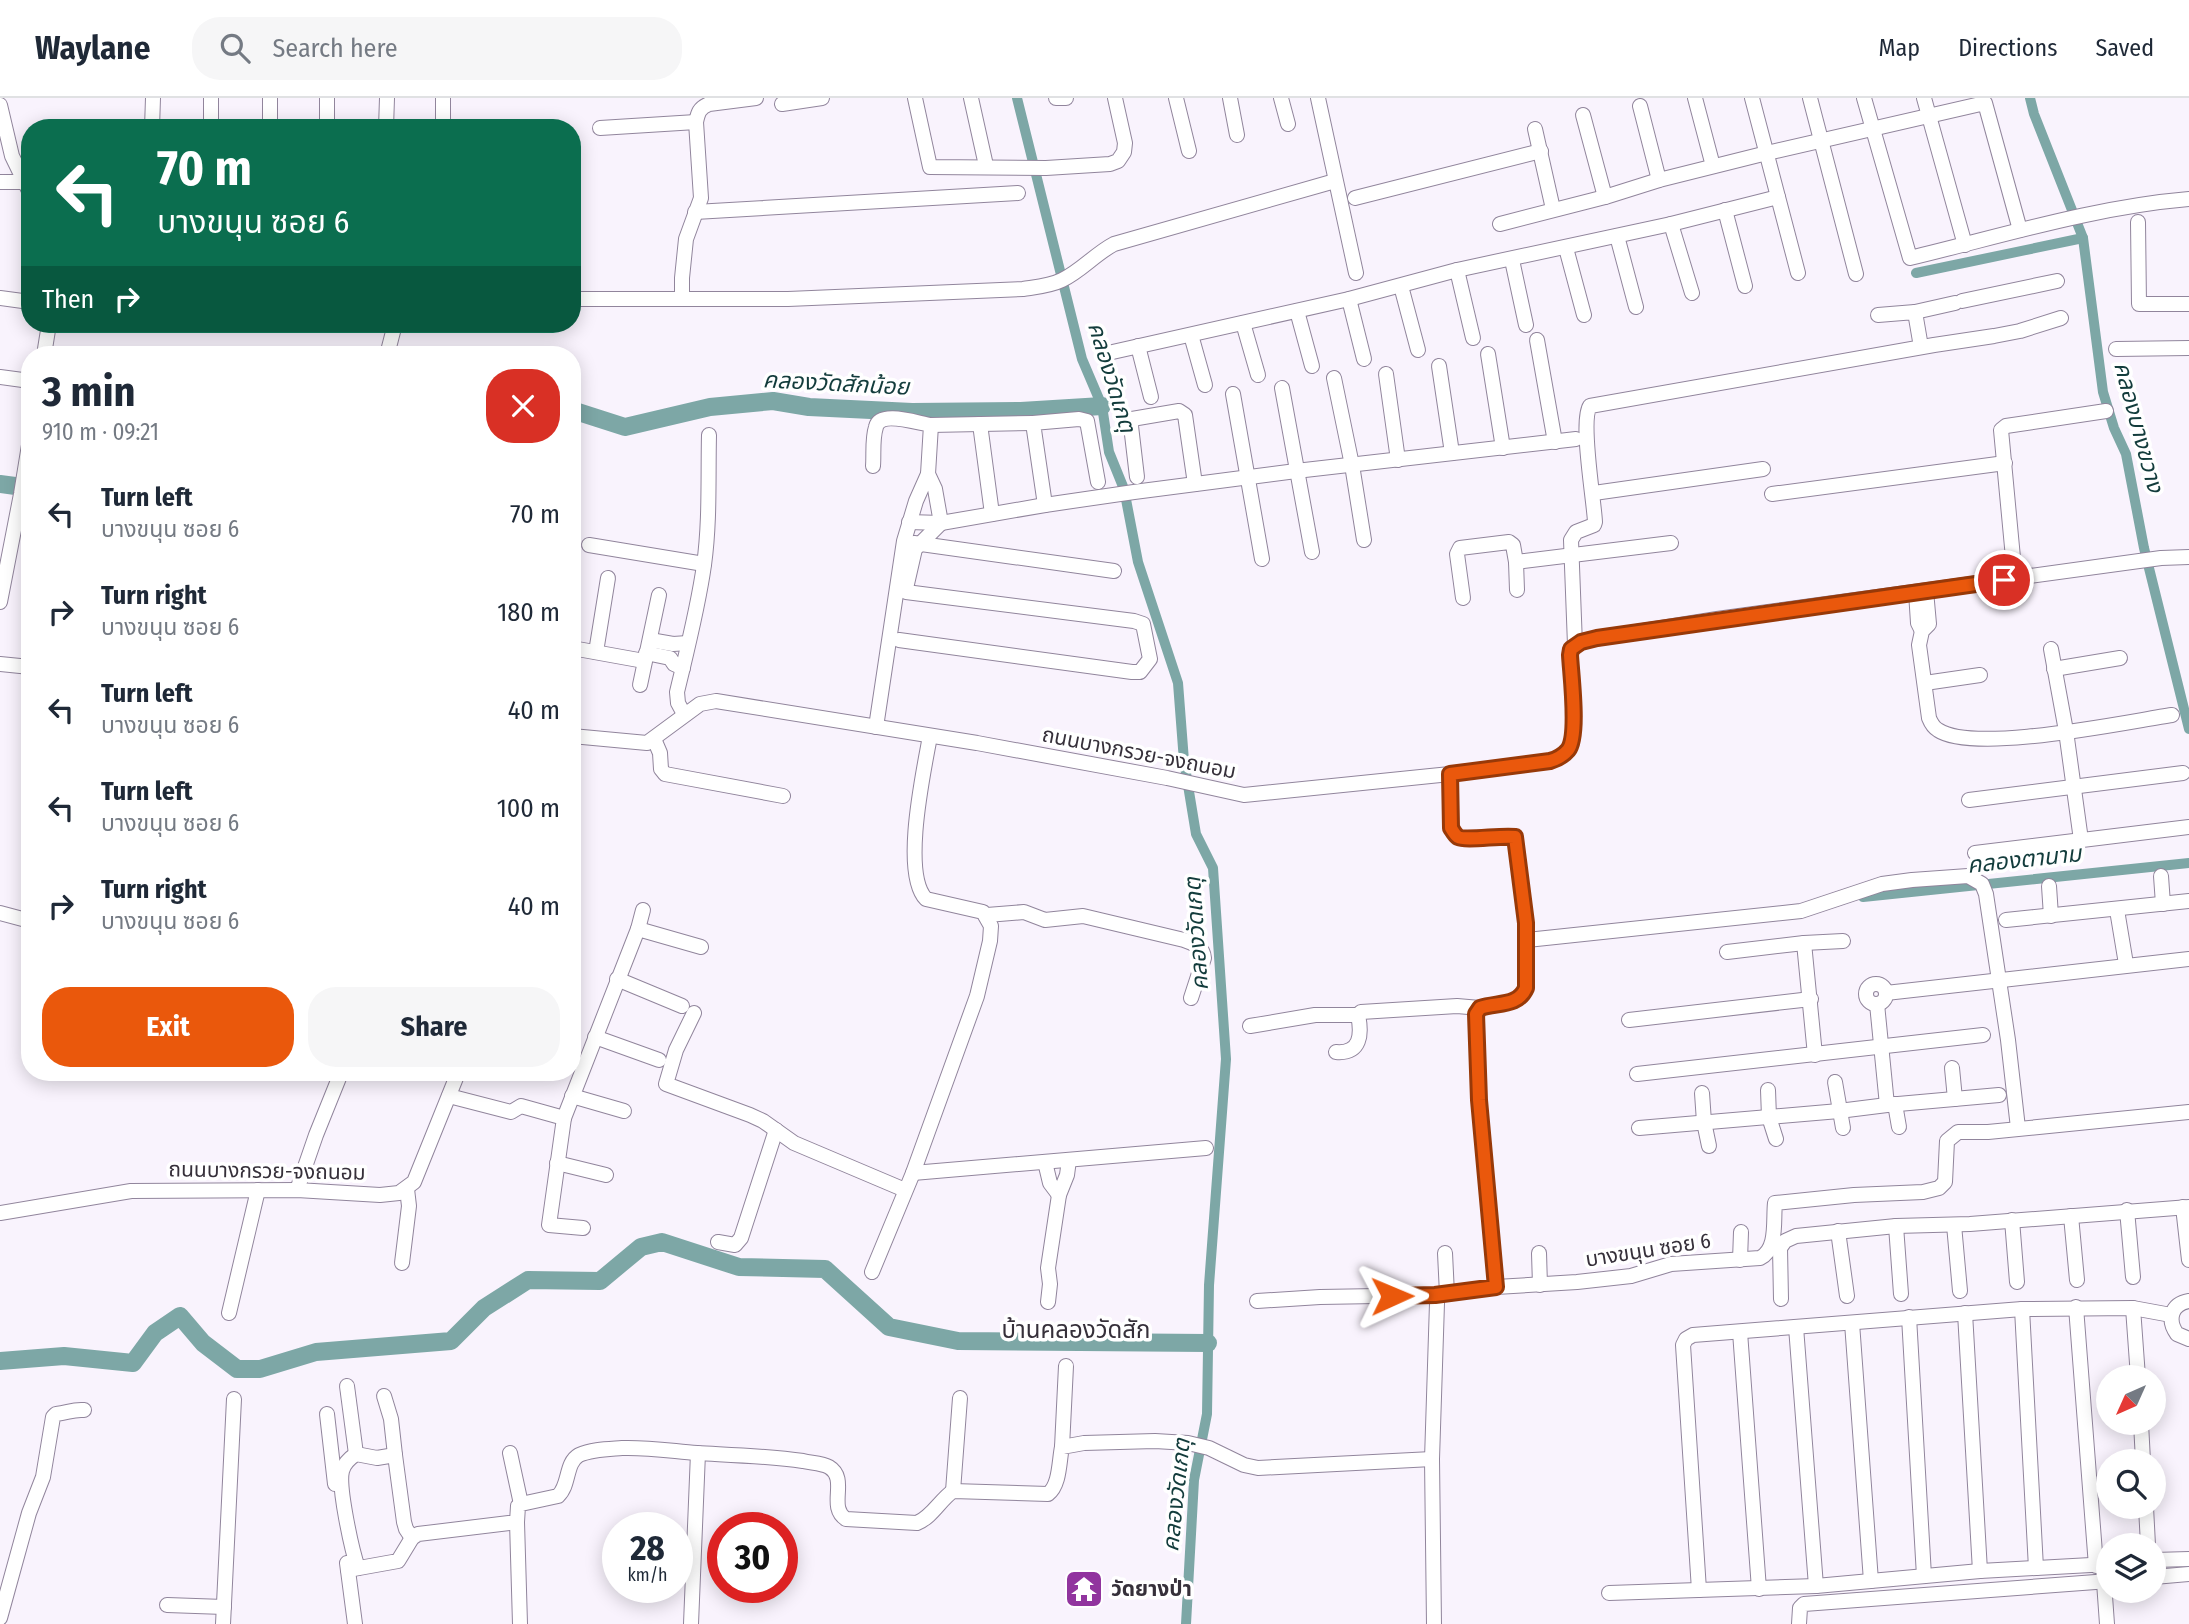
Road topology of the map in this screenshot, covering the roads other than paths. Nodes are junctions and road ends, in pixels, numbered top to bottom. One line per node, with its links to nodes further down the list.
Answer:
1 (153, 98): 28 (street)
2 (211, 98): 29 (street)
3 (270, 98): 30 (street)
4 (327, 98): 31 (street)
5 (387, 98): 32 (street)
6 (443, 98): 33 (street)
7 (756, 98): 34 (street)
8 (822, 98): 23 (street)
9 (915, 98): 13 (street)
10 (971, 98): 45 (street)
11 (1056, 98): 12 (street)
12 (1066, 98)
13 (1115, 98)
14 (1176, 98): 42 (street)
15 (1230, 98): 40 (street)
16 (1281, 98): 35 (street)
17 (1318, 98): 49 (street)
18 (1695, 98): 46 (street)
19 (1752, 98): 44 (street)
20 (1810, 98): 41 (street)
21 (1864, 98): 38 (street)
22 (1924, 98): 27 (street)
23 (782, 104)
24 (0, 105): 36 (street)
25 (1640, 106): 48 (street)
26 (1583, 115): 53 (street)
27 (1929, 115): 38 (street); 63 (street); 65 (street)
28 (152, 119)
29 (211, 119)
30 (270, 119)
31 (327, 119)
32 (386, 119)
33 (443, 119)
34 (696, 122): 37 (street); 59 (street)
35 (1288, 124)
36 (2, 125): 47 (street)
37 (600, 128)
38 (1872, 128): 41 (street); 65 (street)
39 (1535, 130): 43 (street)
40 (1237, 135)
41 (1821, 141): 44 (street); 71 (street)
42 (1189, 151)
43 (1541, 151): 55 (street); 57 (street)
44 (1767, 153): 46 (street); 54 (street)
45 (985, 162)
46 (1713, 166): 48 (street)
47 (21, 175)
48 (1659, 180): 53 (street)
49 (1335, 181): 69 (street); 78 (street)
50 (0, 182): 51 (street)
51 (21, 186)
52 (1018, 193): 59 (street)
53 (1605, 197): 57 (street)
54 (1777, 197): 58 (street); 70 (street)
55 (1355, 198)
56 (2189, 199): 63 (street)
57 (1553, 209): 62 (street)
58 (1725, 210): 61 (street); 74 (street)
59 (695, 212): 78 (street)
60 (2138, 222): 81 (street)
61 (1671, 224): 64 (street); 75 (street)
62 (1500, 225)
63 (2025, 229): 65 (street)
64 (1617, 236): 66 (street); 82 (street)
65 (1965, 245)
66 (1566, 248): 67 (street); 85 (street)
67 (1512, 260): 68 (street); 89 (street)
68 (1457, 270): 73 (street); 91 (street)
69 (1356, 273)
70 (1798, 273)
71 (1856, 274)
72 (2057, 281): 84 (street)
73 (1401, 286): 79 (street); 97 (street)
74 (1745, 286)
75 (1692, 292)
76 (0, 298): 80 (street)
77 (581, 299): 78 (street)
78 (682, 299)
79 (1349, 299): 83 (street); 100 (street)
80 (21, 301)
81 (2189, 304)
82 (1636, 307)
83 (1297, 311): 88 (street); 101 (street)
84 (1915, 312): 86 (street); 94 (street)
85 (1584, 315)
86 (1878, 315)
87 (2061, 318): 94 (street)
88 (1243, 323): 90 (street); 104 (street)
89 (1526, 325)
90 (1191, 335): 93 (street); 108 (street)
91 (1473, 338)
92 (1537, 341): 118 (street)
93 (1138, 346): 98 (street); 111 (street)
94 (1921, 347): 132 (street)
95 (2189, 348): 96 (street)
96 (2116, 349)
97 (1418, 350)
98 (1108, 353)
99 (1488, 354): 119 (street)
100 (1364, 359)
101 (1312, 366)
102 (1439, 366): 120 (street)
103 (1386, 374): 121 (street)
104 (1258, 375)
105 (0, 377): 107 (street)
106 (1334, 378): 123 (street)
107 (21, 380)
108 (1205, 385)
109 (1282, 388): 126 (street)
110 (1233, 394): 128 (street)
111 (1151, 397)
112 (2106, 411): 122 (street)
113 (1033, 423): 114 (street); 129 (street); 135 (street)
114 (980, 424): 115 (street); 136 (street)
115 (931, 425): 124 (street); 127 (street)
116 (709, 435): 148 (street)
117 (1576, 439): 118 (street)
118 (1555, 442): 119 (street)
119 (1503, 448): 120 (street)
120 (1452, 453): 121 (street)
121 (1398, 460): 123 (street)
122 (2006, 463): 133 (street); 151 (street)
123 (1352, 465): 126 (street); 139 (street)
124 (873, 466)
125 (1763, 469): 132 (street)
126 (1296, 471): 128 (street); 143 (street)
127 (928, 474): 137 (street); 138 (street)
128 (1247, 478): 130 (street); 146 (street)
129 (1098, 482)
130 (1195, 484): 131 (street); 131 (street)
131 (1135, 485): 135 (street)
132 (1594, 493): 144 (street)
133 (1772, 494)
134 (21, 495): 152 (street)
135 (1045, 505): 136 (street)
136 (992, 514): 138 (street)
137 (909, 522): 138 (street); 140 (street)
138 (941, 523): 140 (street)
139 (1364, 540)
140 (912, 542): 149 (street); 156 (street)
141 (1671, 542): 144 (street)
142 (589, 545): 148 (street)
143 (1312, 552)
144 (1571, 556): 147 (street); 160 (street)
145 (2189, 557): 151 (street)
146 (1262, 559)
147 (1516, 562): 153 (street); 157 (street)
148 (704, 564): 159 (street)
149 (1114, 571)
150 (608, 578): 166 (street)
151 (2015, 579): 154 (street)
152 (2, 581): 158 (street)
153 (1517, 590)
154 (1921, 592): 160 (street); 173 (street)
155 (659, 595): 164 (street)
156 (902, 596): 161 (street); 161 (street)
157 (1463, 598)
158 (0, 602)
159 (688, 643): 165 (street); 170 (street)
160 (1575, 645): 183 (street, ถนนบางกรวย-จงถนอม)
161 (895, 646): 177 (street)
162 (2051, 649): 171 (street)
163 (581, 650): 166 (street)
164 (647, 651): 165 (street); 166 (street); 174 (street)
165 (671, 651): 170 (street)
166 (596, 652)
167 (2120, 658): 171 (street)
168 (0, 664): 169 (street)
169 (21, 666)
170 (683, 668): 175 (street)
171 (2054, 669): 178 (street)
172 (1980, 675): 173 (street)
173 (1924, 683): 178 (street)
174 (640, 685)
175 (684, 714): 177 (street, ถนนบางกรวย-จงถนอม); 181 (street, ถนนบางกรวย-จงถนอม)
176 (2172, 715): 178 (street)
177 (881, 728): 179 (street, ถนนบางกรวย-จงถนอม)
178 (2066, 731): 184 (street)
179 (930, 736): 183 (street, ถนนบางกรวย-จงถนอม); 197 (street)
180 (581, 737): 181 (street)
181 (654, 739): 185 (street)
182 (2183, 773): 184 (street)
183 (1450, 774): 202 (street)
184 (2073, 787): 186 (street); 188 (street)
185 (783, 796)
186 (1969, 800)
187 (2189, 827): 188 (street)
188 (2081, 840): 189 (street)
189 (1975, 853)
190 (2161, 876): 193 (street)
191 (2049, 886): 198 (street)
192 (2189, 901): 193 (street)
193 (2163, 904): 195 (street)
194 (643, 910): 201 (street)
195 (2118, 910): 198 (street); 208 (street)
196 (0, 913): 199 (street)
197 (986, 915): 211 (street); 254 (street)
198 (2051, 916): 200 (street)
199 (21, 919)
200 (2006, 920)
201 (638, 929): 205 (street); 209 (street)
202 (1527, 940): 210 (street); 213 (street)
203 (1843, 941): 204 (street)
204 (1804, 943): 206 (street); 212 (street)
205 (701, 947)
206 (1727, 952)
207 (2189, 959): 208 (street)
208 (2126, 964): 210 (street)
209 (617, 979): 218 (street); 247 (street)
210 (1998, 980): 219 (street); 246 (street)
211 (1191, 998)
212 (1811, 999): 215 (street); 221 (street)
213 (1480, 1008): 214 (street); 282 (street)
214 (1357, 1015): 216 (street); 220 (street)
215 (1629, 1020)
216 (1250, 1026)
217 (1983, 1035): 219 (street)
218 (595, 1037): 222 (street); 224 (street)
219 (1880, 1046): 221 (street); 236 (street)
220 (1336, 1052)
221 (1815, 1055): 225 (street)
222 (659, 1060)
223 (1952, 1068): 235 (street)
224 (581, 1073)
225 (1637, 1074)
226 (338, 1081): 256 (street)
227 (455, 1081): 233 (street)
228 (578, 1081): 234 (street)
229 (1835, 1082): 238 (street)
230 (1768, 1090): 240 (street)
231 (1702, 1093): 242 (street)
232 (1999, 1095): 235 (street)
233 (449, 1096): 241 (street); 257 (street)
234 (572, 1096): 237 (street); 241 (street)
235 (1955, 1098): 236 (street)
236 (1891, 1104): 238 (street); 243 (street)
237 (624, 1111)
238 (1839, 1111): 240 (street); 245 (street)
239 (2189, 1112): 246 (street)
240 (1769, 1117): 242 (street); 248 (street)
241 (564, 1118): 253 (street)
242 (1704, 1122): 244 (street); 249 (street)
243 (1899, 1127)
244 (1639, 1128)
245 (1843, 1128)
246 (2018, 1128): 274 (street, บางขนุน ซอย 6)
247 (776, 1130): 259 (street); 271 (street)
248 (1776, 1139)
249 (1709, 1146)
250 (1206, 1148): 251 (street)
251 (1069, 1160): 252 (street); 260 (street)
252 (1045, 1162): 254 (street); 260 (street)
253 (557, 1163): 255 (street); 268 (street)
254 (914, 1173): 259 (street)
255 (606, 1175)
256 (298, 1189): 257 (street, ถนนบางกรวย-จงถนอม); 258 (street, ถนนบางกรวย-จงถนอม)
257 (407, 1189): 276 (street)
258 (258, 1190): 263 (street, ถนนบางกรวย-จงถนอม); 294 (street)
259 (905, 1190): 277 (street)
260 (1059, 1195): 290 (street)
261 (2186, 1207): 262 (street); 275 (street)
262 (2127, 1210): 264 (street); 278 (street)
263 (0, 1213)
264 (2071, 1216): 265 (street); 279 (street)
265 (2012, 1220): 266 (street); 280 (street)
266 (1954, 1225): 267 (street); 283 (street)
267 (1896, 1226): 269 (street); 285 (street)
268 (583, 1228)
269 (1838, 1231): 286 (street); 287 (street)
270 (1741, 1232): 274 (street)
271 (718, 1242)
272 (1445, 1253): 284 (street)
273 (1539, 1253): 281 (street)
274 (1740, 1260): 281 (street, บางขนุน ซอย 6)
275 (2189, 1260)
276 (402, 1263)
277 (872, 1272)
278 (2133, 1277)
279 (2077, 1280)
280 (2017, 1282)
281 (1540, 1285): 282 (street, บางขนุน ซอย 6)
282 (1496, 1287): 284 (street, บางขนุน ซอย 6)
283 (1959, 1291)
284 (1441, 1294): 288 (street, บางขนุน ซอย 6); 315 (street)
285 (1901, 1294)
286 (1847, 1296)
287 (1781, 1299)
288 (1257, 1301)
289 (2189, 1301): 296 (street)
290 (1048, 1302)
291 (2076, 1307): 292 (street); 293 (street); 319 (street)
292 (2133, 1308): 296 (street); 302 (street)
293 (2022, 1309): 295 (street); 324 (street)
294 (229, 1313)
295 (1965, 1313): 297 (street); 326 (street)
296 (2172, 1315): 301 (street)
297 (1909, 1317): 298 (street); 328 (street)
298 (1852, 1323): 299 (street); 330 (street)
299 (1796, 1327): 300 (street); 332 (street)
300 (1740, 1332): 333 (street); 334 (street)
301 (2189, 1339)
302 (2137, 1365)
303 (1066, 1366): 310 (street)
304 (347, 1386): 313 (street)
305 (383, 1396): 314 (street)
306 (960, 1398): 316 (street)
307 (234, 1399): 338 (street)
308 (84, 1410): 339 (street)
309 (327, 1414): 325 (street)
310 (1062, 1447): 315 (street); 316 (street)
311 (510, 1453): 317 (street)
312 (698, 1453): 316 (street); 317 (street); 343 (street)
313 (356, 1454): 314 (street); 325 (street)
314 (395, 1455): 320 (street)
315 (1432, 1459): 344 (street)
316 (953, 1491)
317 (521, 1504): 318 (street)
318 (517, 1522): 320 (street); 342 (street)
319 (2099, 1533)
320 (412, 1538): 325 (street)
321 (2189, 1559): 322 (street)
322 (2166, 1560)
323 (2096, 1565): 324 (street)
324 (2036, 1568): 326 (street)
325 (353, 1569): 341 (street)
326 (1980, 1571): 328 (street)
327 (2189, 1574): 329 (street)
328 (1924, 1576): 330 (street)
329 (2166, 1576)
330 (1871, 1581): 332 (street)
331 (2096, 1582): 345 (street)
332 (1816, 1586): 333 (street)
333 (1759, 1589): 334 (street)
334 (1699, 1590): 335 (street)
335 (1609, 1593)
336 (2107, 1603): 346 (street)
337 (167, 1605): 338 (street)
338 (224, 1607): 340 (street)
339 (0, 1618)
340 (223, 1624)
341 (355, 1624)
342 (520, 1624)
343 (691, 1624)
344 (1434, 1624)
345 (1799, 1624)
346 (2107, 1624)

